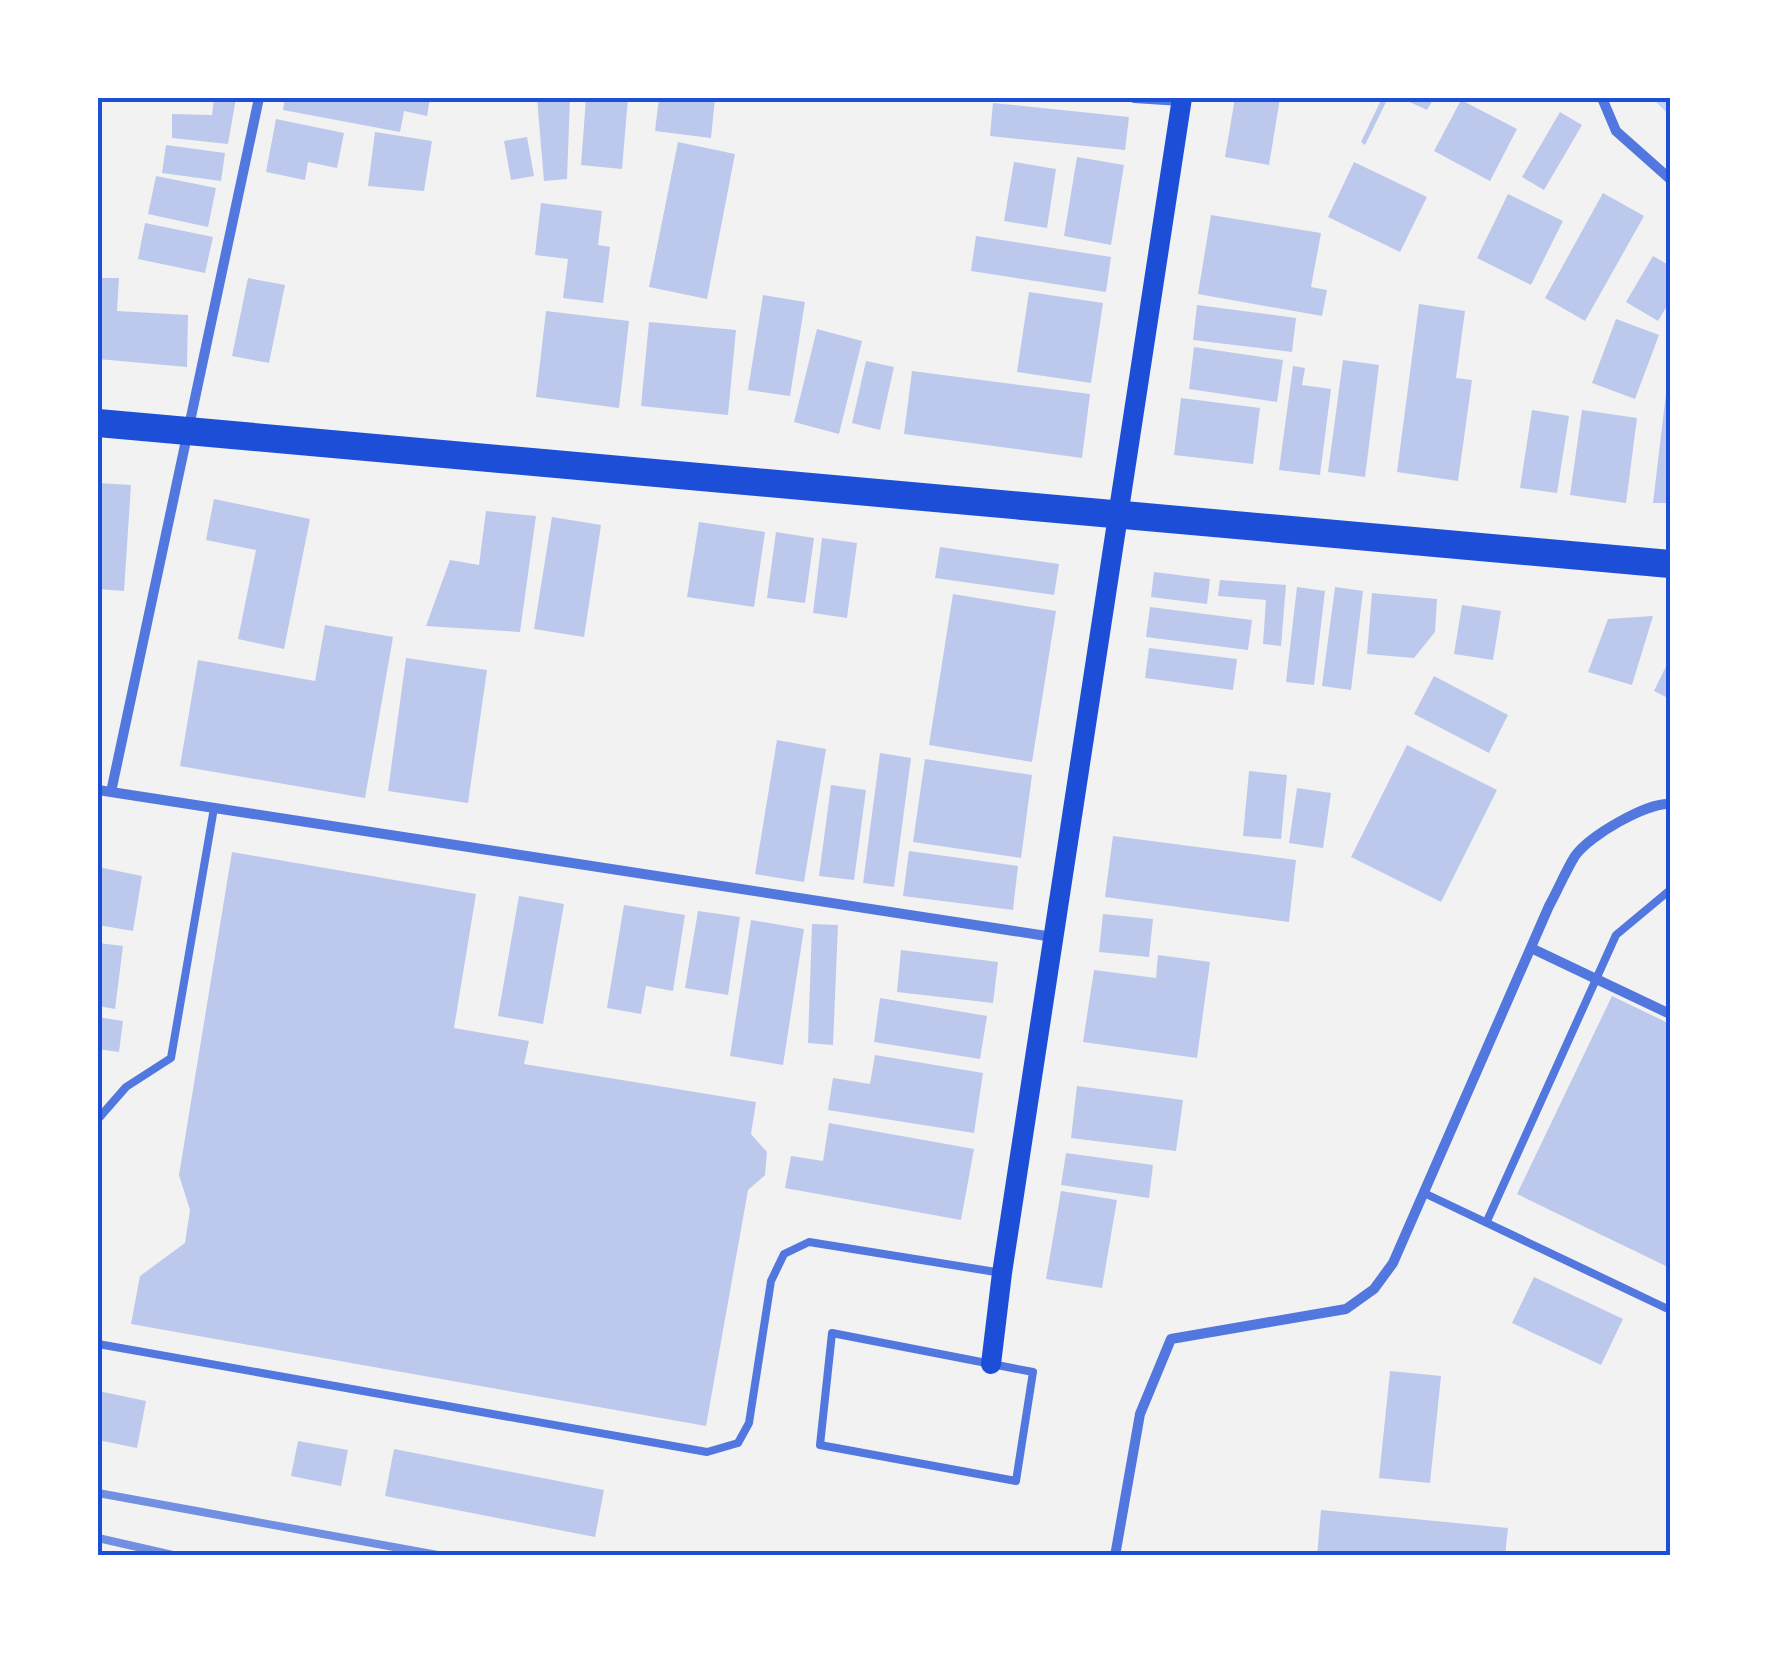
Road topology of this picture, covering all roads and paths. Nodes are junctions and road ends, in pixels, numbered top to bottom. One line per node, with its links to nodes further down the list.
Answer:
1 (259, 98): 7 (street)
2 (1134, 98): 4 (street)
3 (1602, 98): 5 (street)
4 (1182, 100): 8 (main road)
5 (1670, 179)
6 (98, 423): 7 (highway)
7 (190, 432): 8 (highway); 11 (street)
8 (1119, 513): 9 (highway); 15 (main road)
9 (1670, 564)
10 (98, 790): 11 (street)
11 (111, 792): 13 (street)
12 (1670, 804): 16 (street)
13 (214, 808): 15 (street); 19 (lane)
14 (1670, 890): 17 (lane)
15 (1053, 937): 22 (main road)
16 (1531, 948): 17 (street); 20 (street)
17 (1597, 978): 18 (street); 21 (lane)
18 (1670, 1014)
19 (98, 1119)
20 (1424, 1193): 21 (lane); 26 (street)
21 (1488, 1221): 23 (lane)
22 (1002, 1273): 24 (lane); 25 (main road)
23 (1670, 1310)
24 (98, 1344)
25 (990, 1364): 25 (lane)
26 (1115, 1556)

